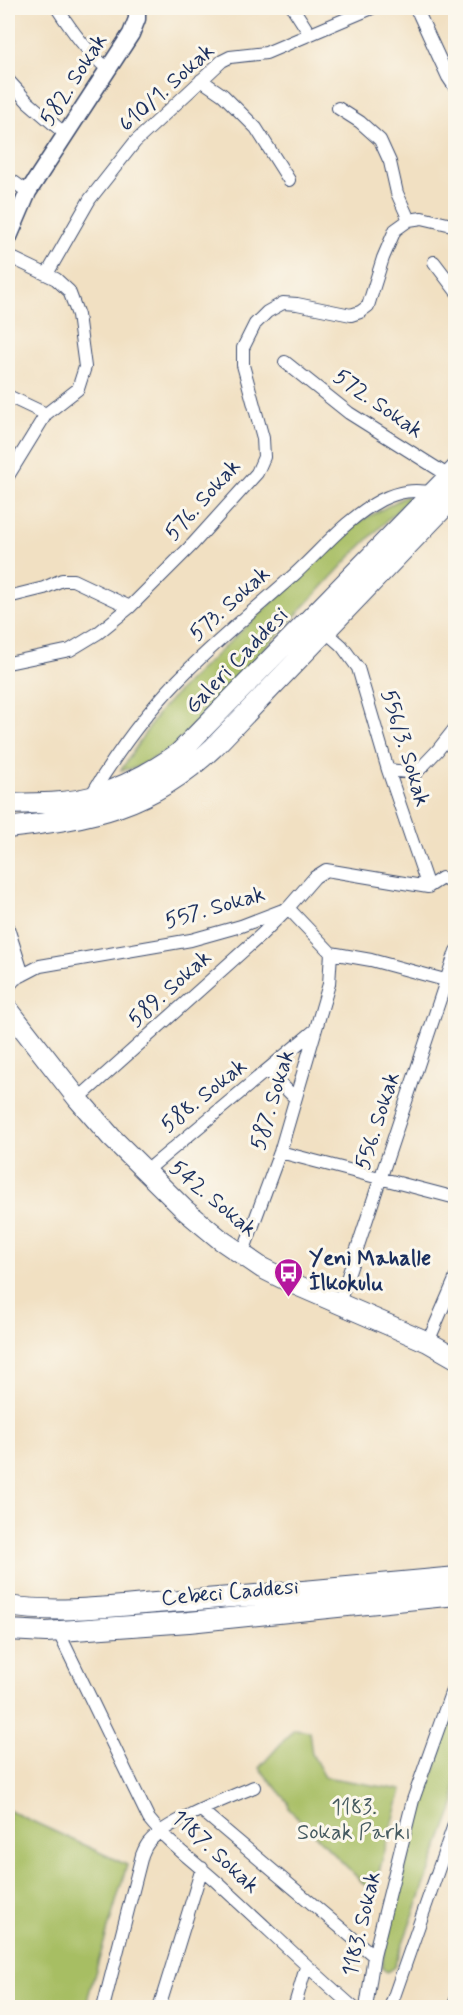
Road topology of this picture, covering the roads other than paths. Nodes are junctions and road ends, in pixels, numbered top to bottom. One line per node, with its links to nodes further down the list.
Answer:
1 (57, 8): 7 (street)
2 (137, 8): 7 (street, 582. Sokak)
3 (293, 8): 6 (street)
4 (372, 8): 6 (street, 610/1. Sokak)
5 (414, 8): 10 (street)
6 (309, 33): 9 (street, 610/1. Sokak)
7 (109, 70): 12 (street, 582. Sokak)
8 (8, 80): 12 (street)
9 (201, 80): 14 (street); 21 (street, 610/1. Sokak)
10 (456, 89)
11 (338, 108): 16 (street)
12 (65, 134): 15 (street, 582. Sokak)
13 (8, 178): 15 (street)
14 (289, 180)
15 (28, 192): 18 (street, 582. Sokak)
16 (409, 220): 17 (street); 31 (street, 576. Sokak)
17 (456, 226)
18 (8, 239)
19 (8, 256): 21 (street)
20 (434, 262): 22 (street)
21 (47, 274): 25 (street)
22 (456, 291)
23 (285, 362): 26 (street, 572. Sokak)
24 (8, 396): 25 (street)
25 (46, 414): 27 (street)
26 (452, 473): 28 (main road, Galeri Caddesi)
27 (8, 476)
28 (434, 493): 36 (main road, Galeri Caddesi); 36 (street, 573. Sokak)
29 (456, 495): 32 (main road, Galeri Caddesi)
30 (8, 597): 31 (street)
31 (130, 607): 33 (street, 576. Sokak)
32 (325, 631): 35 (street, 556/3. Sokak); 38 (main road, Galeri Caddesi)
33 (8, 663)
34 (456, 727): 35 (street)
35 (388, 770): 40 (street, 556/3. Sokak)
36 (90, 797): 37 (main road, Galeri Caddesi)
37 (8, 804)
38 (8, 828)
39 (456, 885): 40 (street, 557. Sokak)
40 (428, 887): 41 (street, 557. Sokak)
41 (288, 908): 44 (street); 45 (street, 557. Sokak); 52 (street, 589. Sokak)
42 (8, 928): 45 (street)
43 (456, 951): 46 (street, 556. Sokak)
44 (331, 953): 46 (street); 49 (street, 587. Sokak)
45 (23, 975): 47 (street, 557. Sokak)
46 (450, 982): 55 (street, 556. Sokak)
47 (8, 987)
48 (8, 1010): 52 (main road, 542. Sokak)
49 (316, 1029): 50 (street, 588. Sokak); 51 (street, 587. Sokak)
50 (267, 1071): 51 (street); 54 (street, 588. Sokak)
51 (295, 1098): 53 (street, 587. Sokak)
52 (78, 1099): 54 (main road, 542. Sokak)
53 (280, 1152): 55 (street); 57 (street, 587. Sokak)
54 (145, 1172): 57 (main road, 542. Sokak)
55 (382, 1180): 56 (street); 59 (street, 556. Sokak)
56 (456, 1198)
57 (242, 1255): 59 (main road, 542. Sokak)
58 (456, 1277): 60 (street)
59 (339, 1303): 60 (main road, 542. Sokak)
60 (446, 1351)
61 (456, 1577): 64 (main road, Cebeci Caddesi)
62 (456, 1595): 66 (main road, Cebeci Caddesi)
63 (8, 1606): 64 (main road, Cebeci Caddesi)
64 (46, 1610): 66 (main road)
65 (8, 1630): 66 (main road, Cebeci Caddesi)
66 (52, 1631): 71 (street, 1187. Sokak)
67 (456, 1679): 73 (street, 1183. Sokak)
68 (254, 1787): 69 (street)
69 (201, 1810): 71 (street); 73 (street)
70 (456, 1819): 81 (street)
71 (159, 1832): 72 (street, 1187. Sokak); 76 (street)
72 (202, 1868): 74 (street, 1187. Sokak); 77 (street)
73 (374, 1956): 80 (street, 1183. Sokak)
74 (306, 1967): 78 (street); 79 (street, 1187. Sokak)
75 (456, 2000): 82 (street)
76 (103, 2007)
77 (159, 2007)
78 (294, 2007)
79 (354, 2007)
80 (366, 2007)
81 (390, 2007)
82 (453, 2007)

